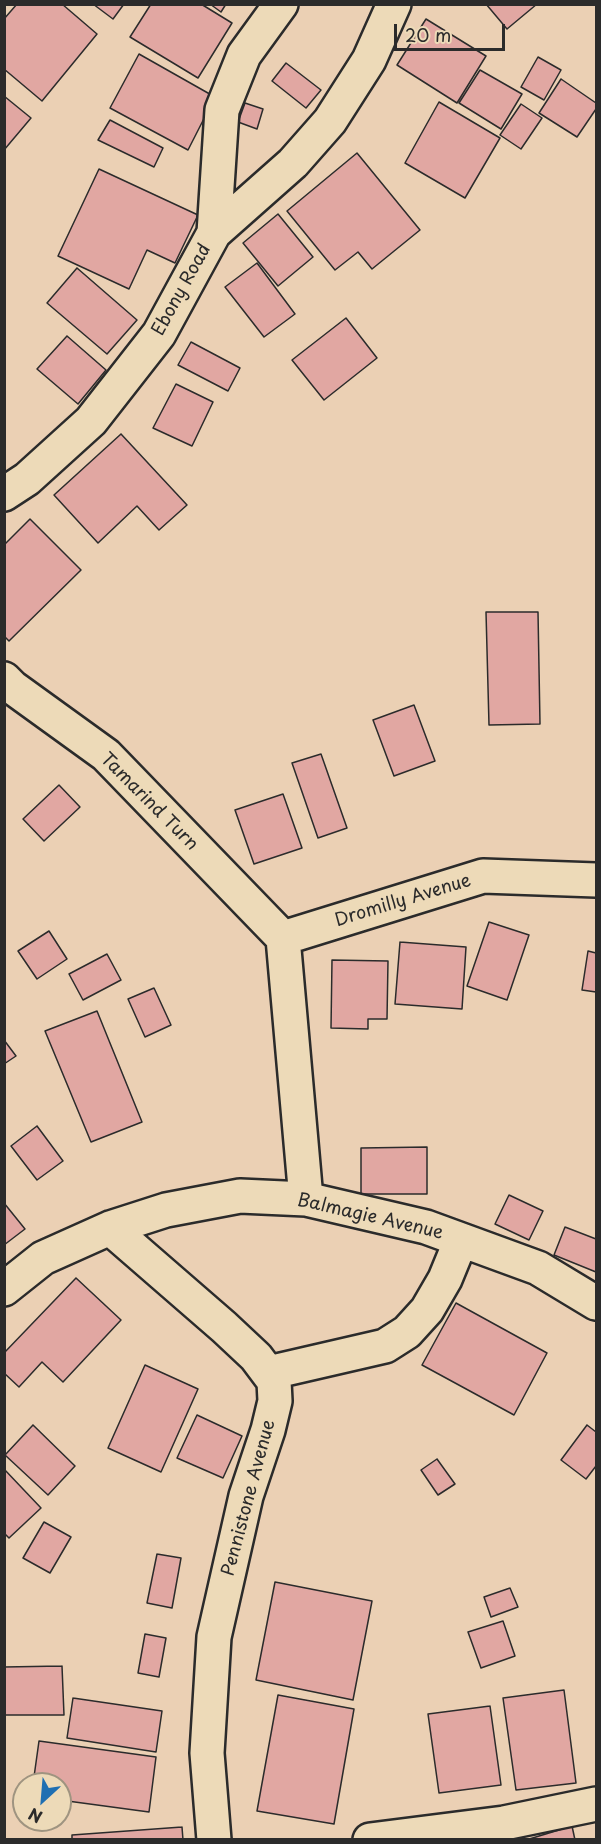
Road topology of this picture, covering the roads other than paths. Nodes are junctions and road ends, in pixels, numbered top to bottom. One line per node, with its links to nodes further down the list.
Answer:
1 (281, 4): 3 (street, Ebony Road)
2 (394, 4): 3 (street)
3 (214, 233): 4 (street, Ebony Road)
4 (4, 494)
5 (4, 679): 7 (street, Tamarind Turn)
6 (597, 880): 7 (street, Dromilly Avenue)
7 (283, 938): 8 (street)
8 (306, 1199): 9 (street, Balmagie Avenue); 10 (street, Balmagie Avenue)
9 (110, 1228): 11 (street, Balmagie Avenue); 13 (street, Pennistone Avenue)
10 (461, 1240): 12 (street, Balmagie Avenue); 13 (street)
11 (4, 1288)
12 (597, 1303)
13 (268, 1374): 15 (street, Pennistone Avenue)
14 (597, 1804): 16 (street)
15 (214, 1839)
16 (370, 1839)

